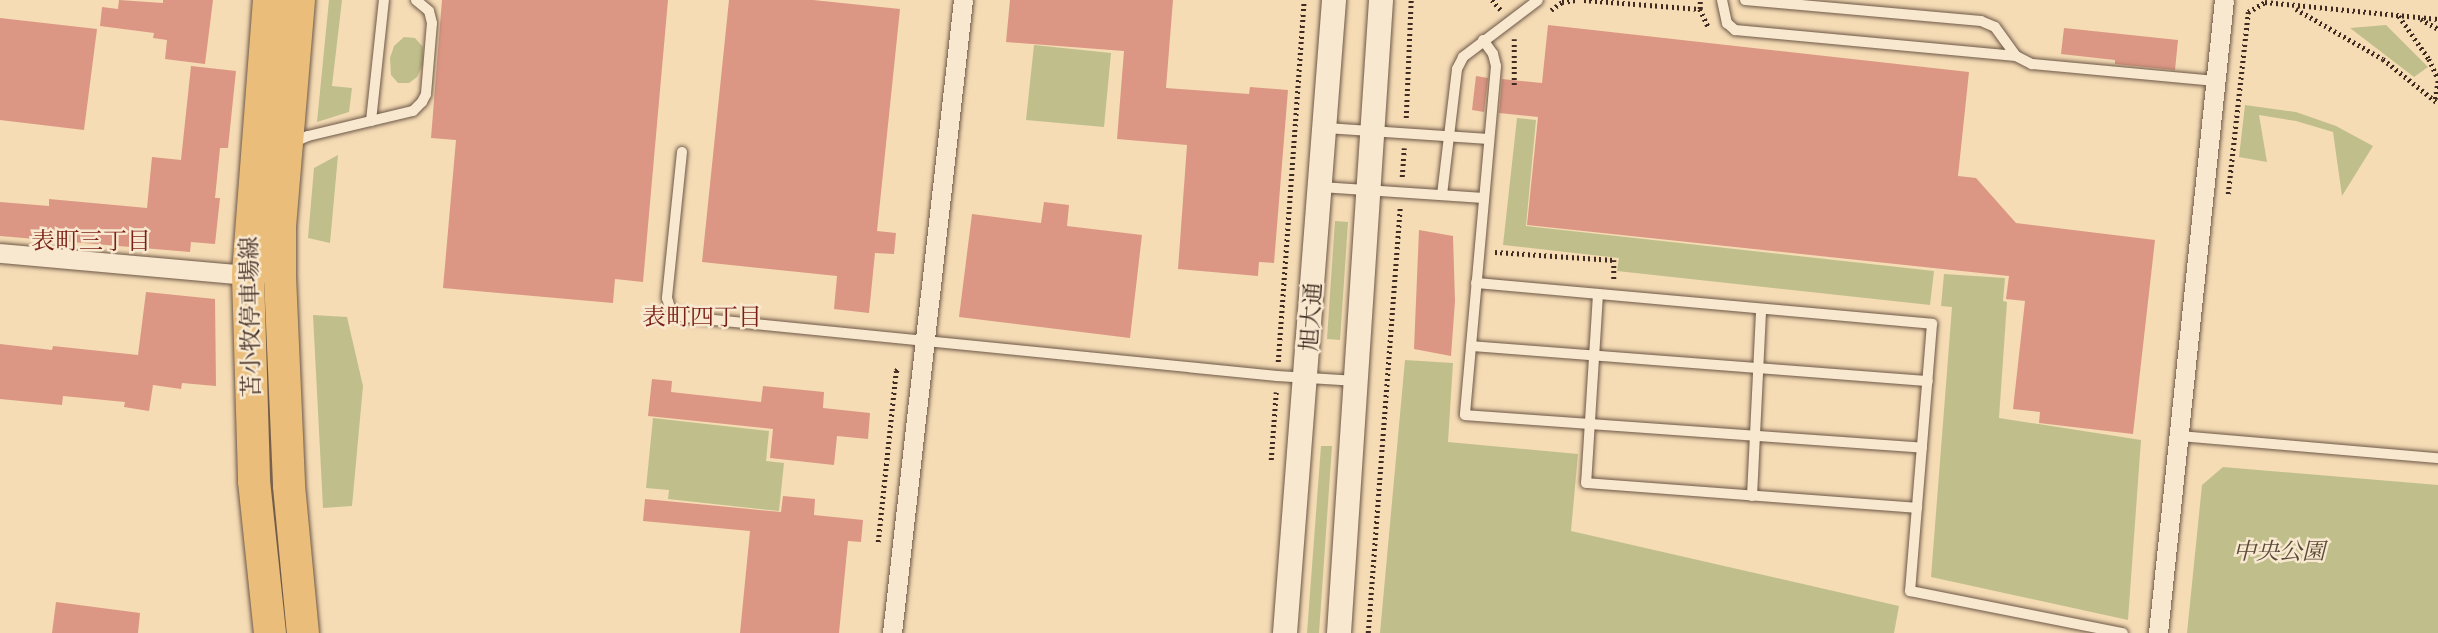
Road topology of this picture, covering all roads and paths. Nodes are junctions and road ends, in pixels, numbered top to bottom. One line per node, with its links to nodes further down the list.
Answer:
1 (269, 0): 47 (main road, 苫小牧停車場線)
2 (299, 0): 37 (main road, 苫小牧停車場線)
3 (384, 0): 31 (lane)
4 (416, 0): 31 (lane)
5 (963, 0): 53 (street)
6 (1304, 0): 57 (path)
7 (1335, 0): 32 (street, 旭大通)
8 (1381, 0): 33 (street)
9 (1411, 0): 34 (path)
10 (1538, 0): 25 (lane)
11 (1576, 0): 20 (path)
12 (1700, 0): 18 (path)
13 (1722, 0): 26 (lane)
14 (1745, 0): 26 (lane)
15 (2224, 0): 28 (street)
16 (2265, 1): 17 (path); 44 (path)
17 (2293, 7): 19 (path); 30 (path)
18 (1700, 9)
19 (2398, 16): 21 (path); 27 (path)
20 (1541, 17)
21 (2418, 17): 22 (path); 23 (path)
22 (2438, 19)
23 (2438, 29)
24 (1521, 32): 29 (path)
25 (1483, 40): 35 (lane); 36 (lane)
26 (2016, 55): 28 (lane)
27 (2438, 79): 30 (path)
28 (2216, 82): 63 (street)
29 (1513, 93)
30 (2436, 101)
31 (370, 121): 37 (lane)
32 (1325, 128): 33 (lane); 39 (street, 旭大通)
33 (1373, 131): 34 (lane); 40 (street)
34 (1405, 133): 35 (lane); 41 (path)
35 (1448, 136): 36 (lane); 42 (lane)
36 (1489, 139): 43 (lane)
37 (286, 146): 48 (main road, 苫小牧停車場線)
38 (682, 152): 53 (lane)
39 (1321, 187): 40 (lane); 58 (street, 旭大通)
40 (1369, 190): 41 (lane); 60 (street)
41 (1401, 192): 42 (lane); 74 (path)
42 (1442, 195): 43 (lane)
43 (1484, 198): 50 (lane)
44 (2227, 204)
45 (1494, 239): 49 (path)
46 (0, 253): 47 (street)
47 (248, 275): 48 (street); 69 (main road, 苫小牧停車場線)
48 (280, 277): 70 (main road, 苫小牧停車場線)
49 (1628, 281)
50 (1476, 283): 51 (lane); 54 (lane)
51 (1598, 294): 52 (lane); 55 (lane)
52 (1761, 309): 56 (lane); 59 (lane)
53 (925, 342): 57 (lane); 71 (street)
54 (1471, 346): 55 (lane); 61 (lane)
55 (1594, 355): 56 (lane); 61 (lane)
56 (1758, 368): 59 (lane); 62 (lane)
57 (1277, 376): 58 (lane); 66 (path)
58 (1307, 378): 60 (lane); 72 (street, 旭大通)
59 (1928, 381): 64 (lane)
60 (1357, 382): 73 (street)
61 (1590, 424): 62 (lane); 67 (lane)
62 (1755, 436): 64 (lane); 67 (lane)
63 (2179, 436): 65 (lane); 76 (street)
64 (1922, 448): 68 (lane)
65 (2438, 457)
66 (1271, 462)
67 (1752, 495): 68 (lane)
68 (1917, 508): 75 (lane)
69 (270, 633)
70 (303, 633)
71 (892, 633)
72 (1285, 633)
73 (1339, 633)
74 (1368, 633)
75 (2123, 633)
76 (2158, 633)

